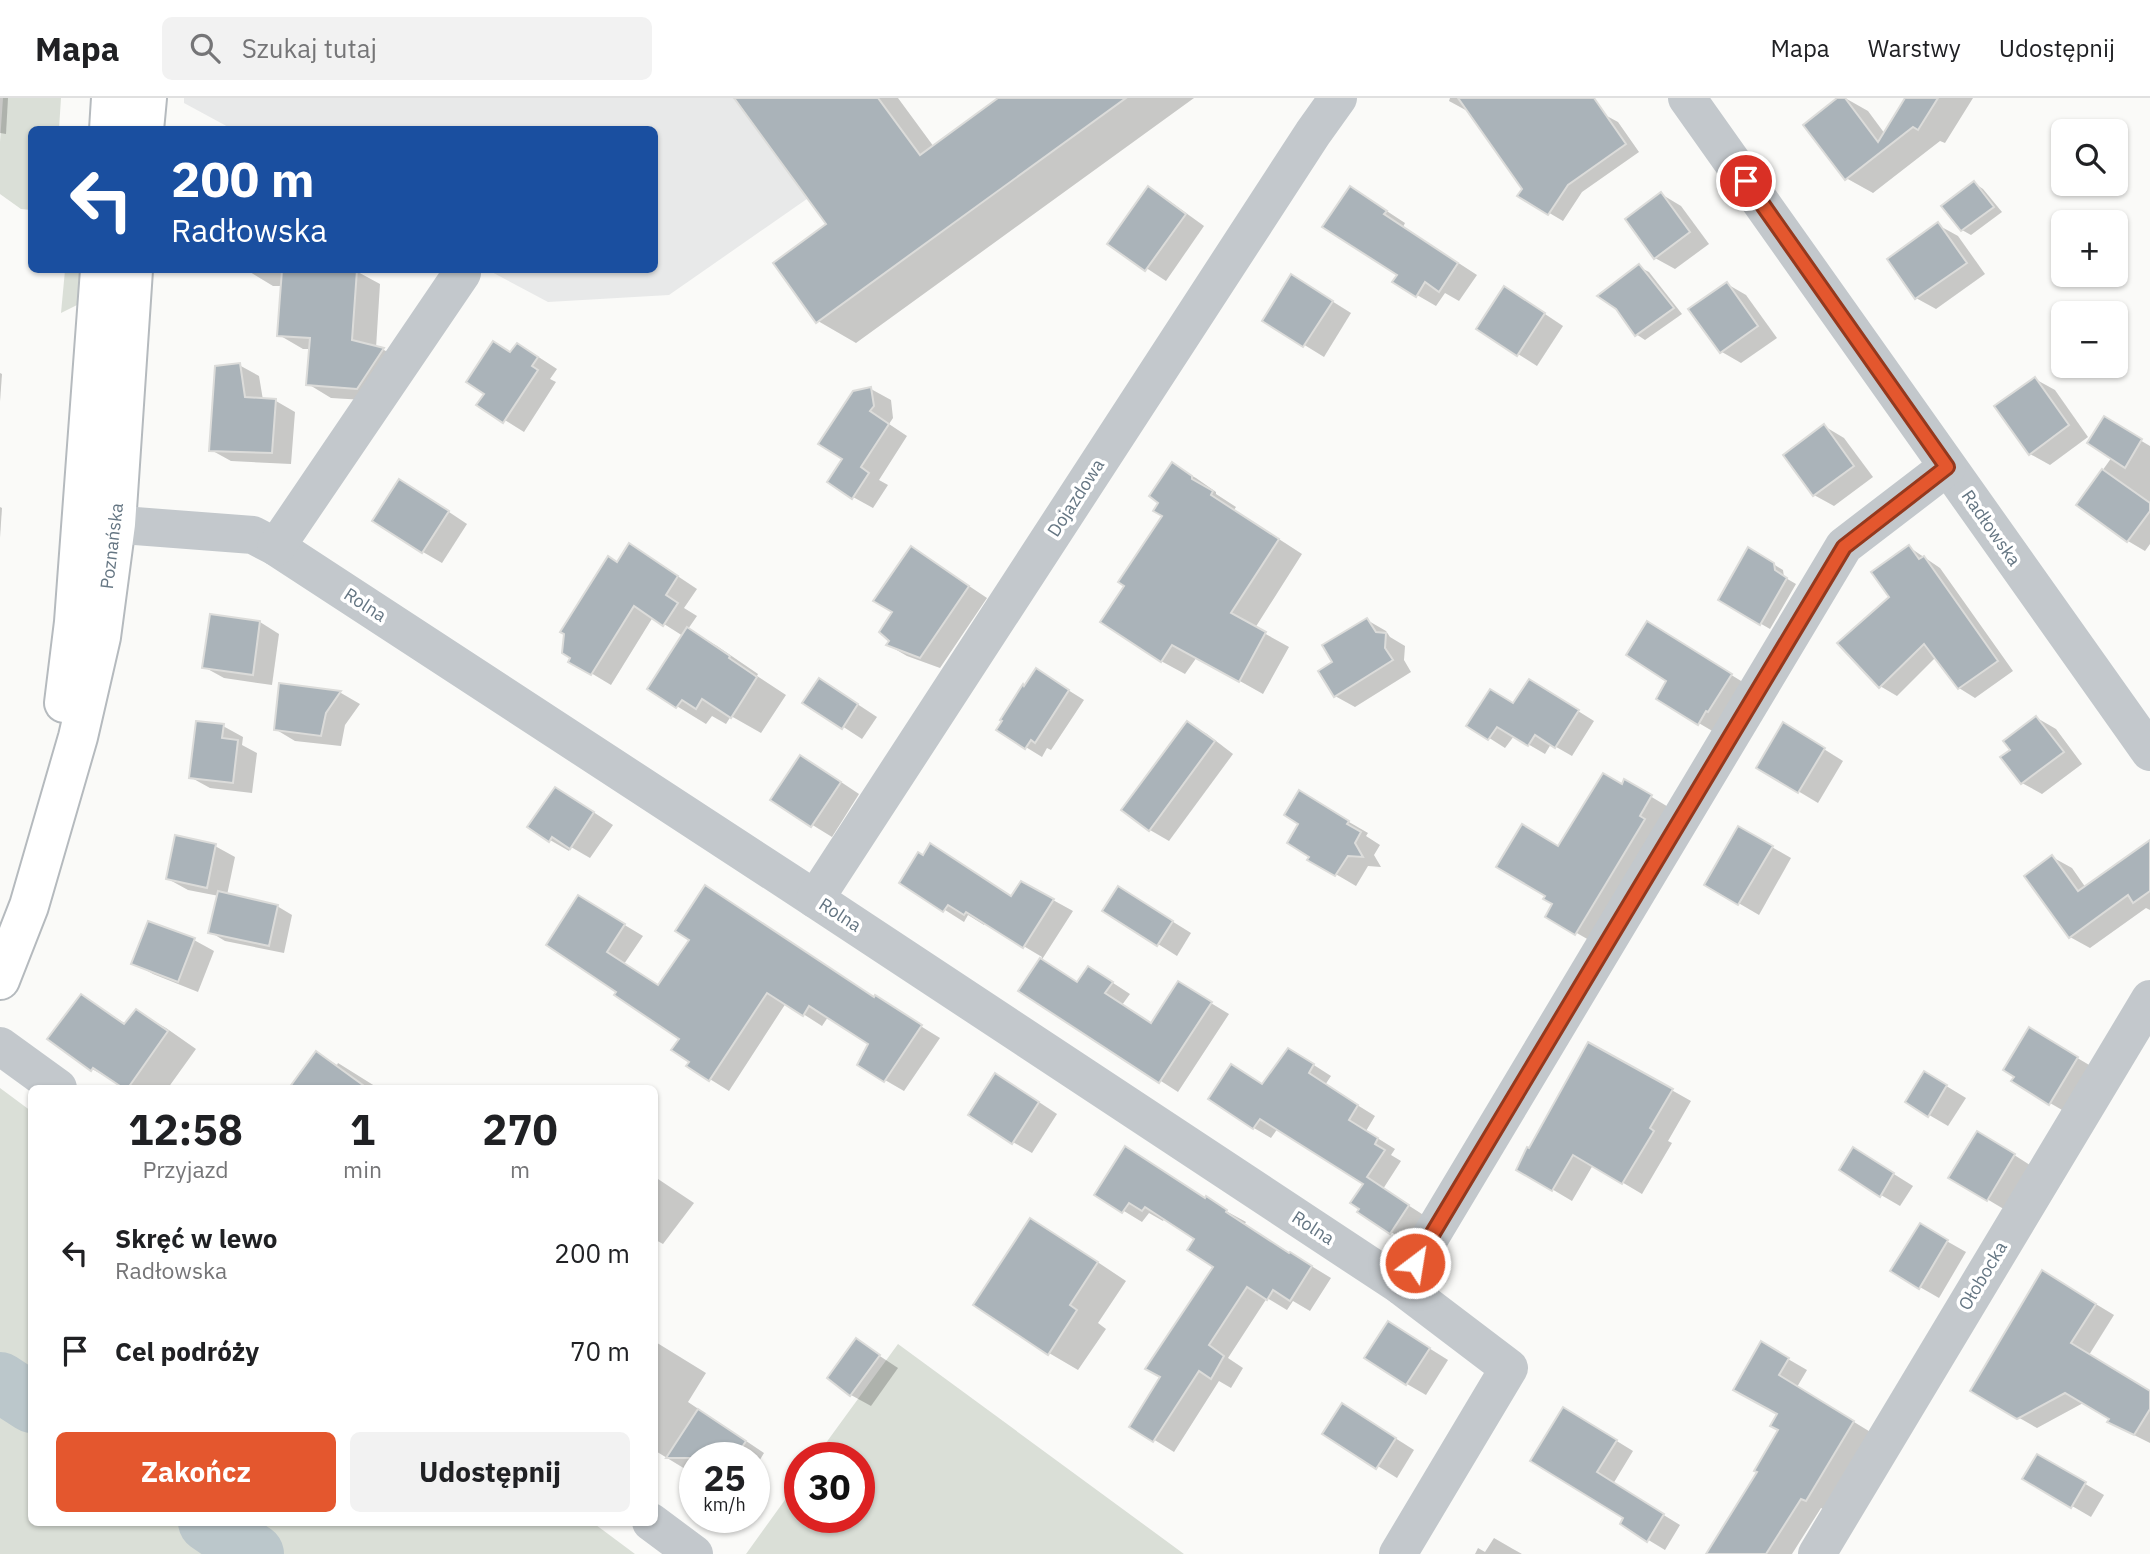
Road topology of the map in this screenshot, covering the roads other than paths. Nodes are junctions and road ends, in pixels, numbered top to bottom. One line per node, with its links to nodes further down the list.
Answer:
1 (111, 98): 5 (main road)
2 (147, 98): 6 (main road)
3 (1338, 98): 14 (street, Dojazdowa)
4 (1687, 98): 10 (street, Radłowska)
5 (109, 126)
6 (144, 126)
7 (100, 273): 11 (main road, Poznańska)
8 (133, 273): 11 (main road, Poznańska)
9 (462, 274): 12 (street)
10 (1947, 467): 13 (street, Radłowska); 19 (street)
11 (99, 523): 12 (street, Rolna); 15 (main road, Poznańska)
12 (276, 547): 14 (street, Rolna)
13 (2150, 752)
14 (815, 899): 19 (street, Rolna)
15 (0, 980)
16 (2150, 999): 23 (street, Ołobocka)
17 (0, 1046): 18 (street)
18 (54, 1085)
19 (1401, 1286): 22 (street, Rolna)
20 (656, 1526): 21 (street)
21 (694, 1554)
22 (1398, 1554)
23 (1817, 1554)

